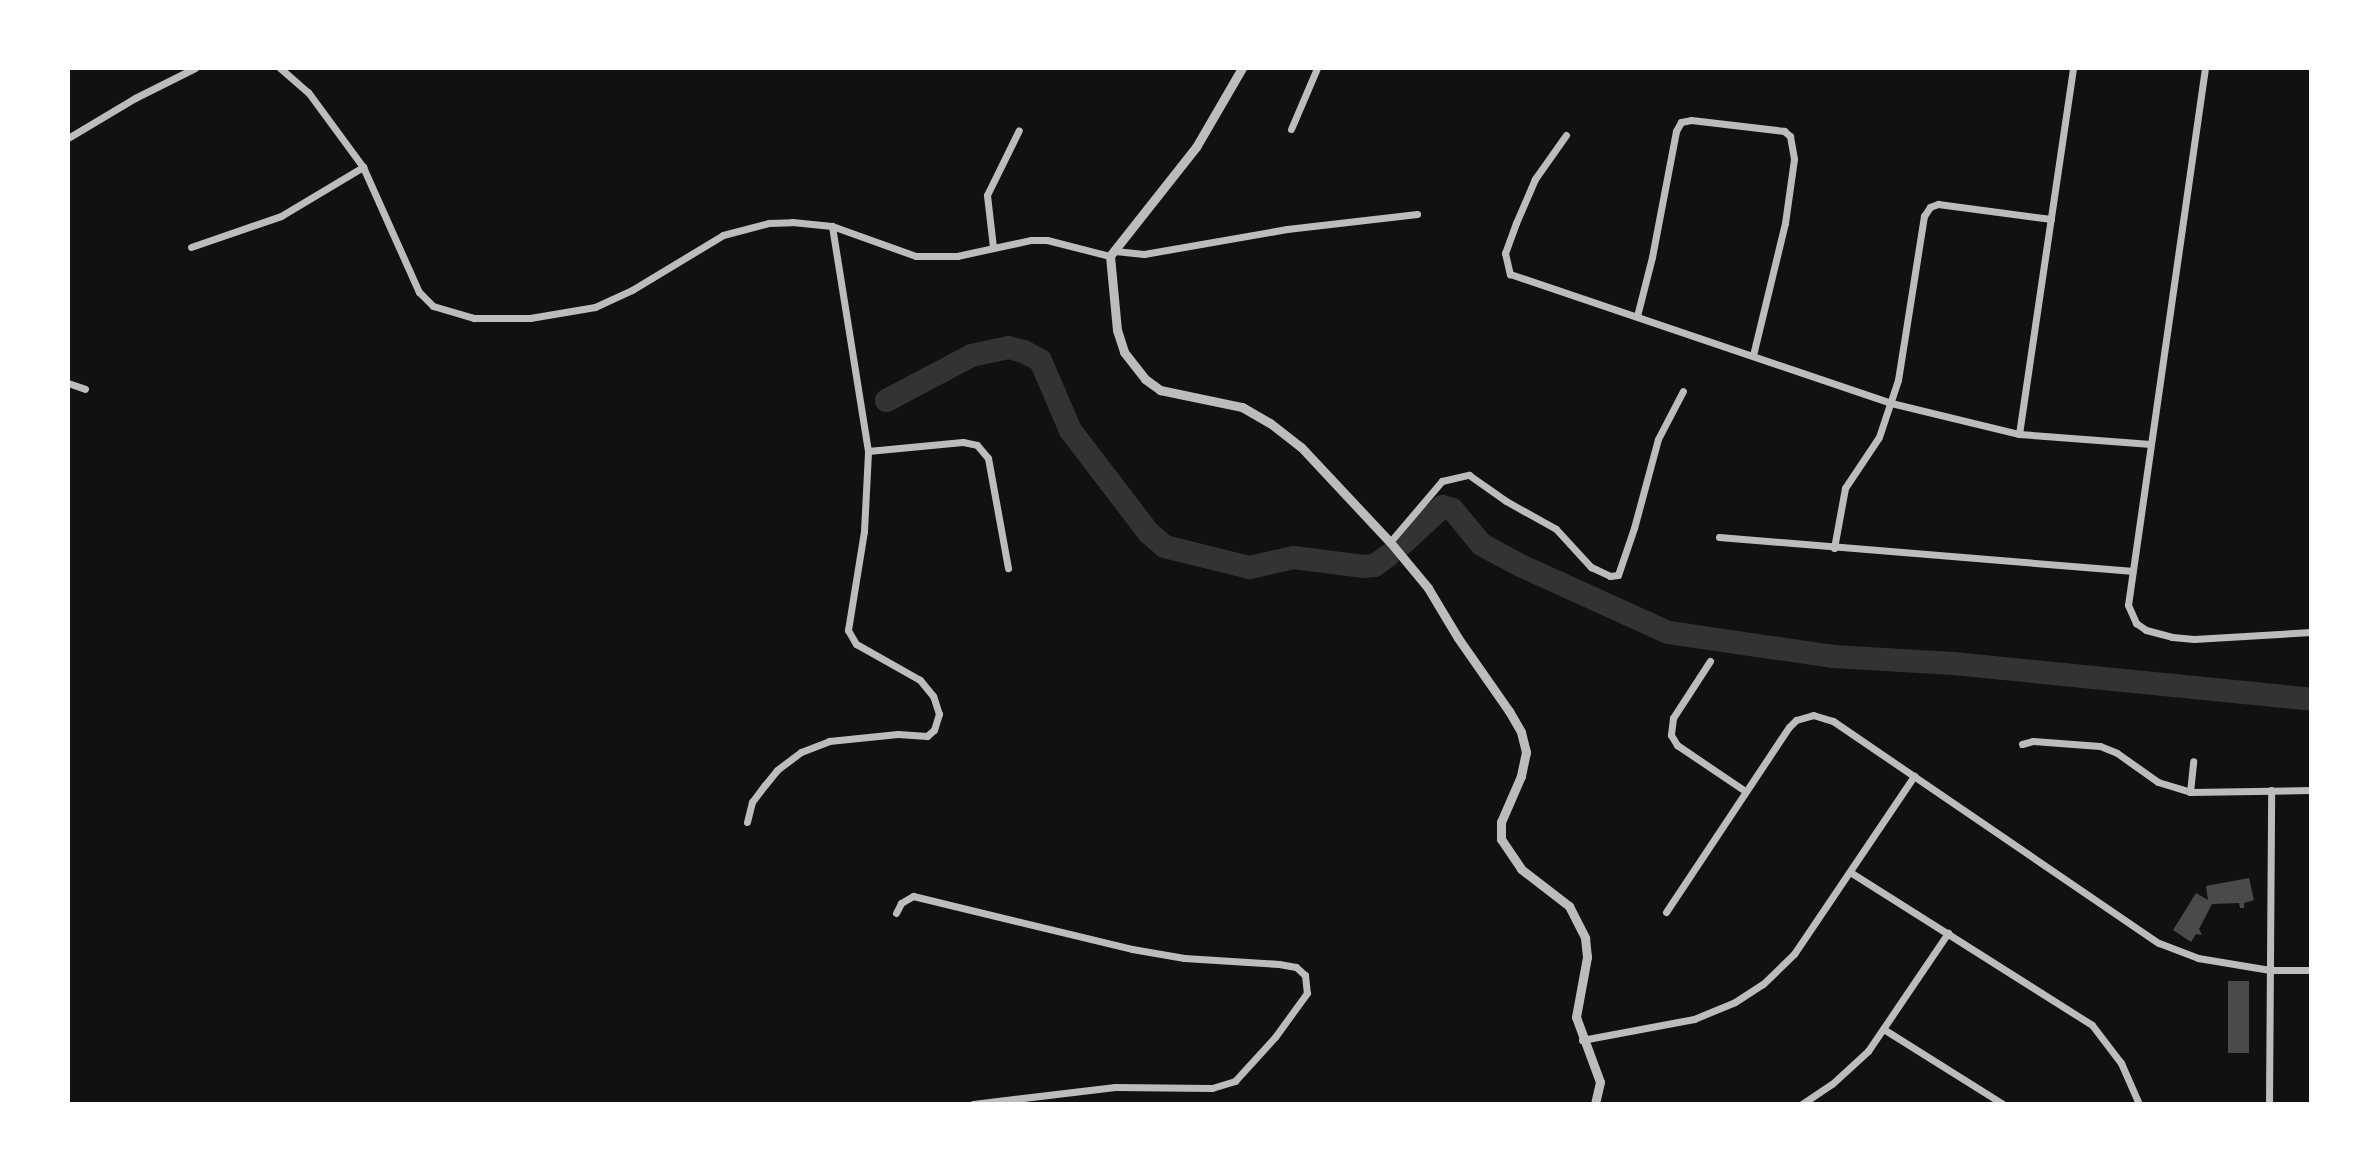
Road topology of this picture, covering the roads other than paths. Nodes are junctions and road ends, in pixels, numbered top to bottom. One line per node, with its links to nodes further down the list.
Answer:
1 (195, 68): 10 (street)
2 (280, 68): 11 (street)
3 (1242, 68): 17 (street)
4 (1317, 68): 7 (street)
5 (2073, 68): 13 (street)
6 (2205, 68): 25 (street)
7 (1291, 129)
8 (1019, 130): 16 (street)
9 (1566, 135): 18 (street)
10 (68, 138)
11 (363, 167): 14 (street); 15 (street)
12 (1417, 214): 17 (street)
13 (2051, 219): 23 (street); 24 (street)
14 (832, 226): 16 (street); 26 (street)
15 (191, 247)
16 (993, 247): 17 (street)
17 (1112, 253): 28 (street)
18 (1637, 316): 19 (street); 19 (street)
19 (1753, 355): 23 (street)
20 (68, 383): 21 (street)
21 (85, 389)
22 (1683, 391): 28 (street)
23 (1891, 403): 24 (street); 29 (street)
24 (2019, 434): 25 (street)
25 (2151, 444): 31 (street)
26 (868, 451): 30 (street); 41 (street)
27 (1719, 537): 29 (street)
28 (1390, 542): 49 (street)
29 (1834, 548): 31 (street)
30 (1008, 568)
31 (2131, 571): 32 (street)
32 (2311, 632)
33 (1710, 662): 39 (street)
34 (2022, 744): 40 (street)
35 (2193, 761): 40 (street)
36 (1914, 776): 39 (street); 42 (street); 46 (street)
37 (2271, 790): 38 (street); 40 (street); 46 (street)
38 (2311, 790)
39 (1745, 792): 43 (street)
40 (2190, 792)
41 (747, 822)
42 (1850, 872): 45 (street); 49 (street)
43 (1666, 912)
44 (896, 913): 50 (street)
45 (1948, 933): 48 (street); 54 (street)
46 (2270, 970): 47 (street); 55 (street)
47 (2311, 970)
48 (1885, 1030): 52 (street); 53 (street)
49 (1582, 1040): 51 (street)
50 (973, 1104)
51 (1595, 1104)
52 (1802, 1104)
53 (2003, 1104)
54 (2139, 1104)
55 (2269, 1104)

